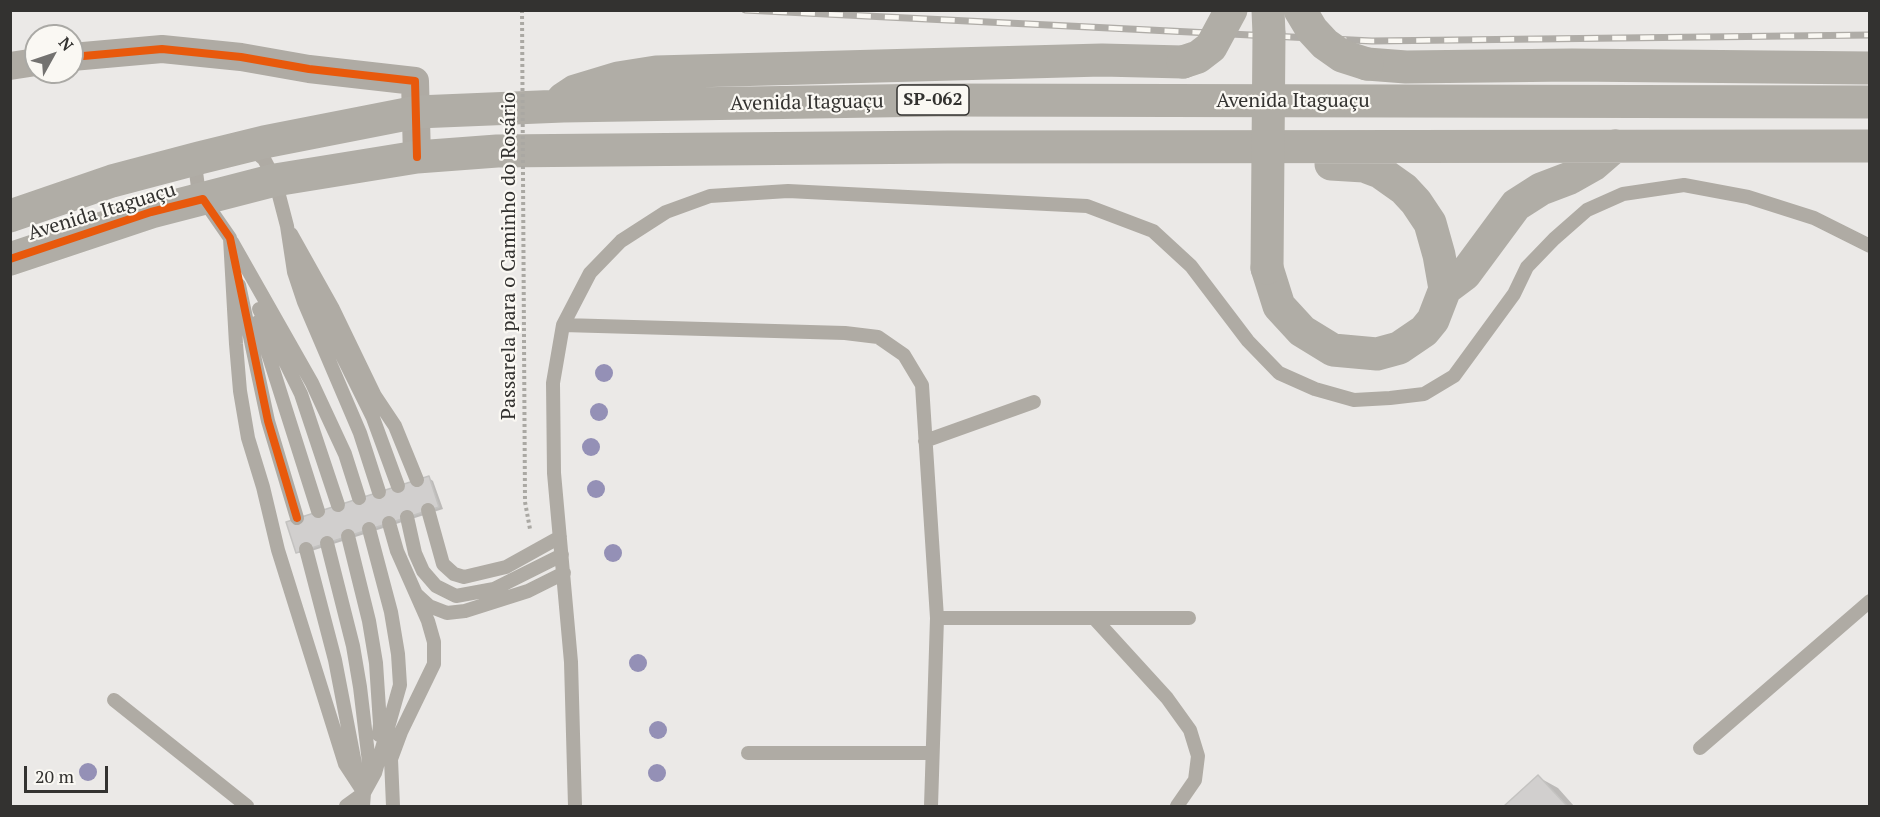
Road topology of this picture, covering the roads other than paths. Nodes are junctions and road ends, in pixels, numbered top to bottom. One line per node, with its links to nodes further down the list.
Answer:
1 (1231, 10): 8 (main road, bridge)
2 (1268, 10): 24 (main road, bridge)
3 (1300, 10): 5 (main road, bridge)
4 (84, 56): 9 (street)
5 (1869, 68)
6 (938, 100): 7 (main road, Avenida Itaguaçu / SP-062); 8 (main road, Avenida Itaguaçu / SP-062); 13 (main road)
7 (1869, 102)
8 (552, 106): 9 (main road, Avenida Itaguaçu / SP-062)
9 (417, 112): 10 (main road, Avenida Itaguaçu / SP-062); 15 (street)
10 (248, 146): 16 (main road, Avenida Itaguaçu / SP-062); 17 (lane)
11 (1615, 146): 12 (main road, Avenida Itaguaçu); 14 (main road, Avenida Itaguaçu); 24 (main road)
12 (1869, 146)
13 (947, 147): 14 (main road, Avenida Itaguaçu); 15 (main road, Avenida Itaguaçu)
14 (1281, 147): 24 (main road)
15 (417, 157): 17 (main road, Avenida Itaguaçu)
16 (199, 158): 18 (lane); 19 (main road, Avenida Itaguaçu / SP-062)
17 (275, 180): 18 (main road, Avenida Itaguaçu); 20 (lane)
18 (203, 199): 21 (lane); 23 (main road, Avenida Itaguaçu)
19 (10, 216)
20 (287, 226): 28 (lane); 29 (lane); 30 (lane)
21 (230, 238): 31 (lane); 32 (lane); 34 (lane); 36 (lane); 55 (lane)
22 (1869, 246): 25 (lane)
23 (10, 259)
24 (1445, 289)
25 (563, 325): 27 (lane); 40 (lane)
26 (1034, 402): 27 (lane)
27 (926, 441): 47 (lane)
28 (417, 480)
29 (398, 486)
30 (380, 492)
31 (359, 498)
32 (338, 505)
33 (428, 510): 40 (lane)
34 (318, 512)
35 (407, 517): 43 (lane)
36 (297, 518)
37 (389, 523): 45 (lane)
38 (369, 530): 54 (lane)
39 (348, 536): 54 (lane)
40 (560, 537): 43 (lane)
41 (327, 543): 54 (lane)
42 (306, 549): 55 (lane)
43 (562, 555): 44 (lane)
44 (564, 573): 45 (lane); 59 (lane)
45 (415, 594): 58 (lane)
46 (1869, 601): 51 (lane)
47 (937, 618): 48 (lane); 53 (lane)
48 (1095, 618): 49 (lane); 61 (lane)
49 (1189, 618)
50 (114, 700): 56 (lane)
51 (1700, 748)
52 (748, 753): 53 (lane)
53 (932, 753): 60 (lane)
54 (373, 776): 55 (lane)
55 (363, 800): 57 (lane)
56 (247, 807)
57 (346, 807)
58 (393, 807)
59 (576, 807)
60 (931, 807)
61 (1177, 807)

